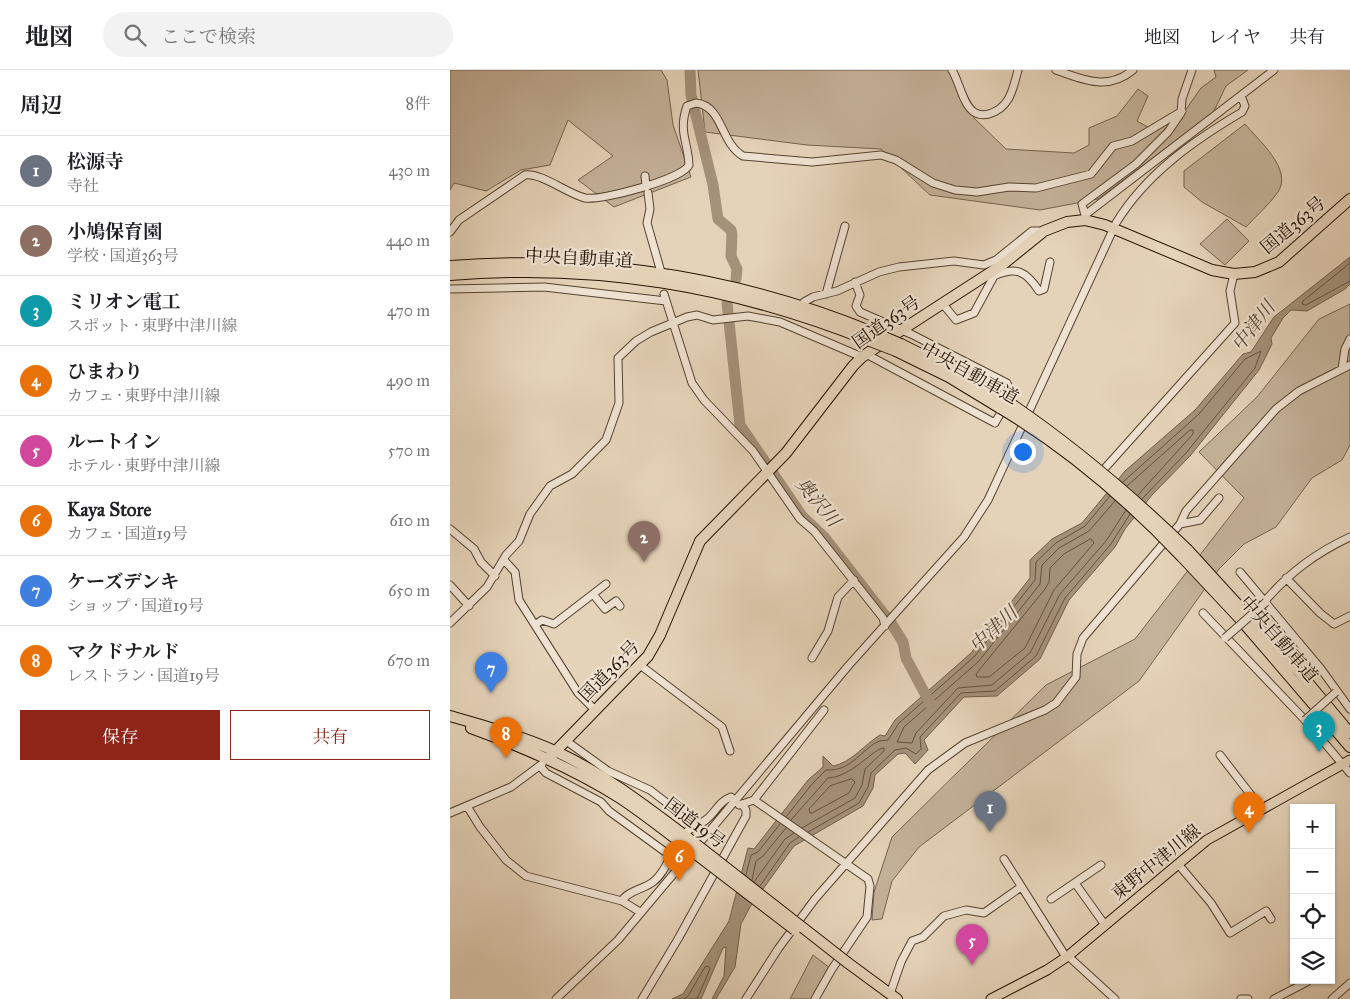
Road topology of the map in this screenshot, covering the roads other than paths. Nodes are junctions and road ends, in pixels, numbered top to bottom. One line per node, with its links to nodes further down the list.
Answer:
1 (952, 70): 2 (street)
2 (1018, 70)
3 (1056, 70): 4 (street)
4 (1133, 70)
5 (1192, 70): 8 (street)
6 (1274, 70): 7 (street)
7 (1241, 96): 12 (street); 13 (street)
8 (1182, 110): 10 (street); 12 (street)
9 (645, 176): 10 (street)
10 (647, 189): 16 (street); 20 (street)
11 (1350, 200): 22 (highway, 国道363号)
12 (1085, 218): 15 (highway, 国道363号); 22 (highway, 国道363号)
13 (1116, 223)
14 (845, 226): 27 (street)
15 (1044, 231): 21 (highway, 国道363号); 24 (street)
16 (450, 232)
17 (1111, 234): 62 (street)
18 (1050, 262): 21 (street)
19 (450, 266): 35 (highway, 中央自動車道)
20 (661, 272)
21 (993, 274): 30 (highway, 国道363号); 30 (street)
22 (1234, 274): 40 (street)
23 (450, 275): 35 (highway, 中央自動車道)
24 (855, 282): 27 (street); 34 (street)
25 (450, 288): 28 (street)
26 (664, 294): 28 (street)
27 (826, 294): 29 (street)
28 (666, 302): 33 (street)
29 (804, 302)
30 (942, 303): 34 (highway, 国道363号)
31 (786, 315): 32 (street)
32 (780, 322): 33 (street); 37 (street)
33 (672, 324): 41 (street); 47 (street)
34 (900, 331): 37 (highway, 国道363号); 37 (street)
35 (873, 337): 46 (highway, 中央自動車道, bridge)
36 (1350, 339): 39 (street)
37 (864, 355): 41 (highway, 国道363号)
38 (1350, 365): 39 (street)
39 (1342, 369): 43 (street)
40 (1105, 468)
41 (767, 472): 51 (street); 65 (highway, 国道363号)
42 (1220, 498): 43 (street)
43 (1180, 524): 92 (street)
44 (450, 529): 49 (street)
45 (1350, 537): 50 (street)
46 (1185, 553): 73 (highway, 中央自動車道); 75 (highway, 中央自動車道)
47 (504, 560): 49 (street); 61 (street)
48 (1240, 572): 55 (street)
49 (495, 576): 56 (street)
50 (1286, 578): 55 (street); 59 (street)
51 (854, 580): 62 (street); 64 (street)
52 (606, 584): 54 (street)
53 (450, 585): 56 (street)
54 (593, 594): 57 (street); 61 (street)
55 (1265, 602): 63 (street, bridge); 66 (street)
56 (469, 606): 60 (street)
57 (620, 606)
58 (1203, 613): 63 (street)
59 (1350, 616)
60 (450, 623)
61 (535, 625): 67 (street)
62 (886, 625): 82 (street)
63 (1226, 638): 71 (street)
64 (812, 658)
65 (640, 665): 67 (highway, 国道363号); 76 (street)
66 (1336, 692): 68 (street); 71 (street, bridge)
67 (594, 709): 74 (highway, 国道363号)
68 (1350, 709)
69 (824, 710): 81 (street)
70 (450, 716): 78 (highway, 国道19号)
71 (1305, 720): 79 (street)
72 (450, 722): 78 (highway, 国道19号)
73 (1350, 732)
74 (565, 740): 78 (highway, 国道363号); 86 (street)
75 (1350, 747)
76 (730, 751)
77 (1220, 755): 84 (street)
78 (547, 758): 83 (street); 89 (highway, 国道19号); 90 (street)
79 (1346, 762): 80 (street); 84 (main road, 東野中津川線)
80 (1350, 773)
81 (756, 800): 82 (street); 92 (street)
82 (737, 802): 88 (street); 89 (street); 107 (street)
83 (467, 806): 85 (street); 98 (street)
84 (1261, 808): 93 (main road, 東野中津川線)
85 (450, 813)
86 (689, 820)
87 (701, 830): 88 (street)
88 (707, 835): 99 (street)
89 (686, 841): 98 (street); 105 (highway, 国道19号, bridge)
90 (668, 854)
91 (1004, 859): 96 (street)
92 (846, 862): 108 (street); 109 (street)
93 (1178, 864): 100 (street); 101 (main road, 東野中津川線)
94 (1101, 865): 95 (street)
95 (1075, 883): 97 (street); 101 (street)
96 (1021, 887): 102 (street); 105 (street)
97 (1051, 899)
98 (622, 901): 99 (street)
99 (640, 912): 106 (street)
100 (1271, 919)
101 (1105, 925): 102 (main road, 東野中津川線)
102 (1067, 957): 110 (main road, 東野中津川線); 111 (street)
103 (1350, 983): 115 (street)
104 (1303, 984): 114 (street)
105 (891, 997)
106 (556, 999)
107 (642, 999)
108 (746, 999)
109 (815, 999)
110 (991, 999)
111 (1115, 999)
112 (1241, 999): 113 (street)
113 (1248, 999)
114 (1274, 999)
115 (1332, 999)

